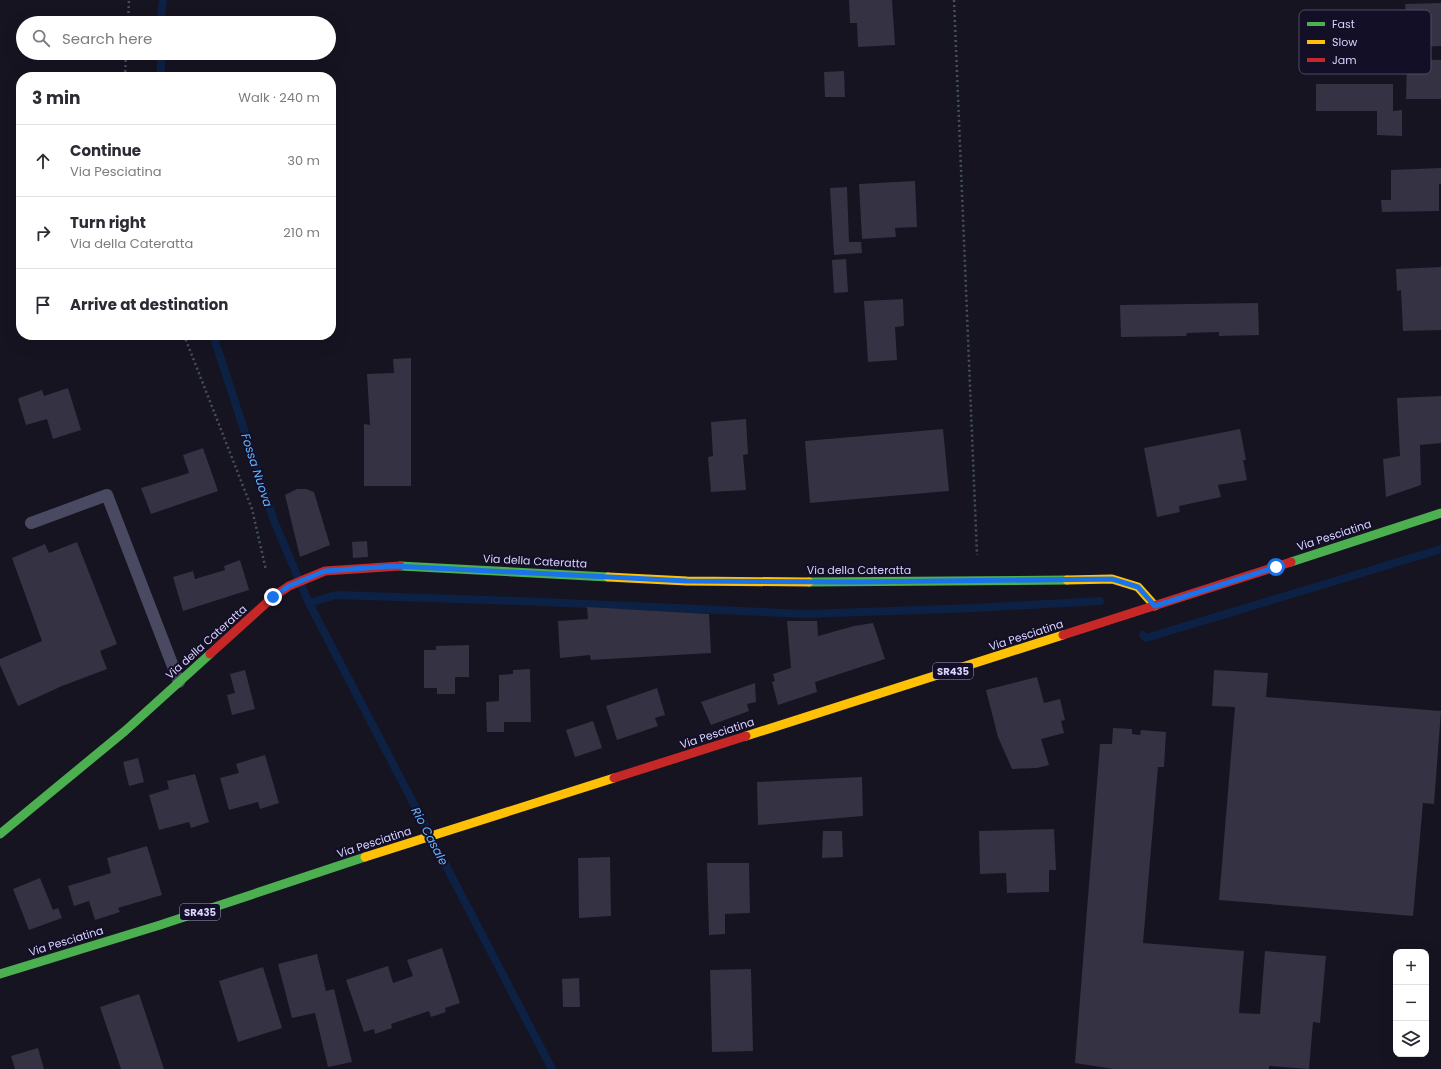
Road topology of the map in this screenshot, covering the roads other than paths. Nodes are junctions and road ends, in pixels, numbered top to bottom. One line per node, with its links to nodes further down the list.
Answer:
1 (1441, 513): 3 (main road, Via Pesciatina / SR435)
2 (31, 523): 4 (lane)
3 (1155, 606): 4 (main road, Via della Cateratta); 6 (main road, Via Pesciatina / SR435)
4 (179, 682): 5 (main road, Via della Cateratta)
5 (0, 834)
6 (0, 974)

